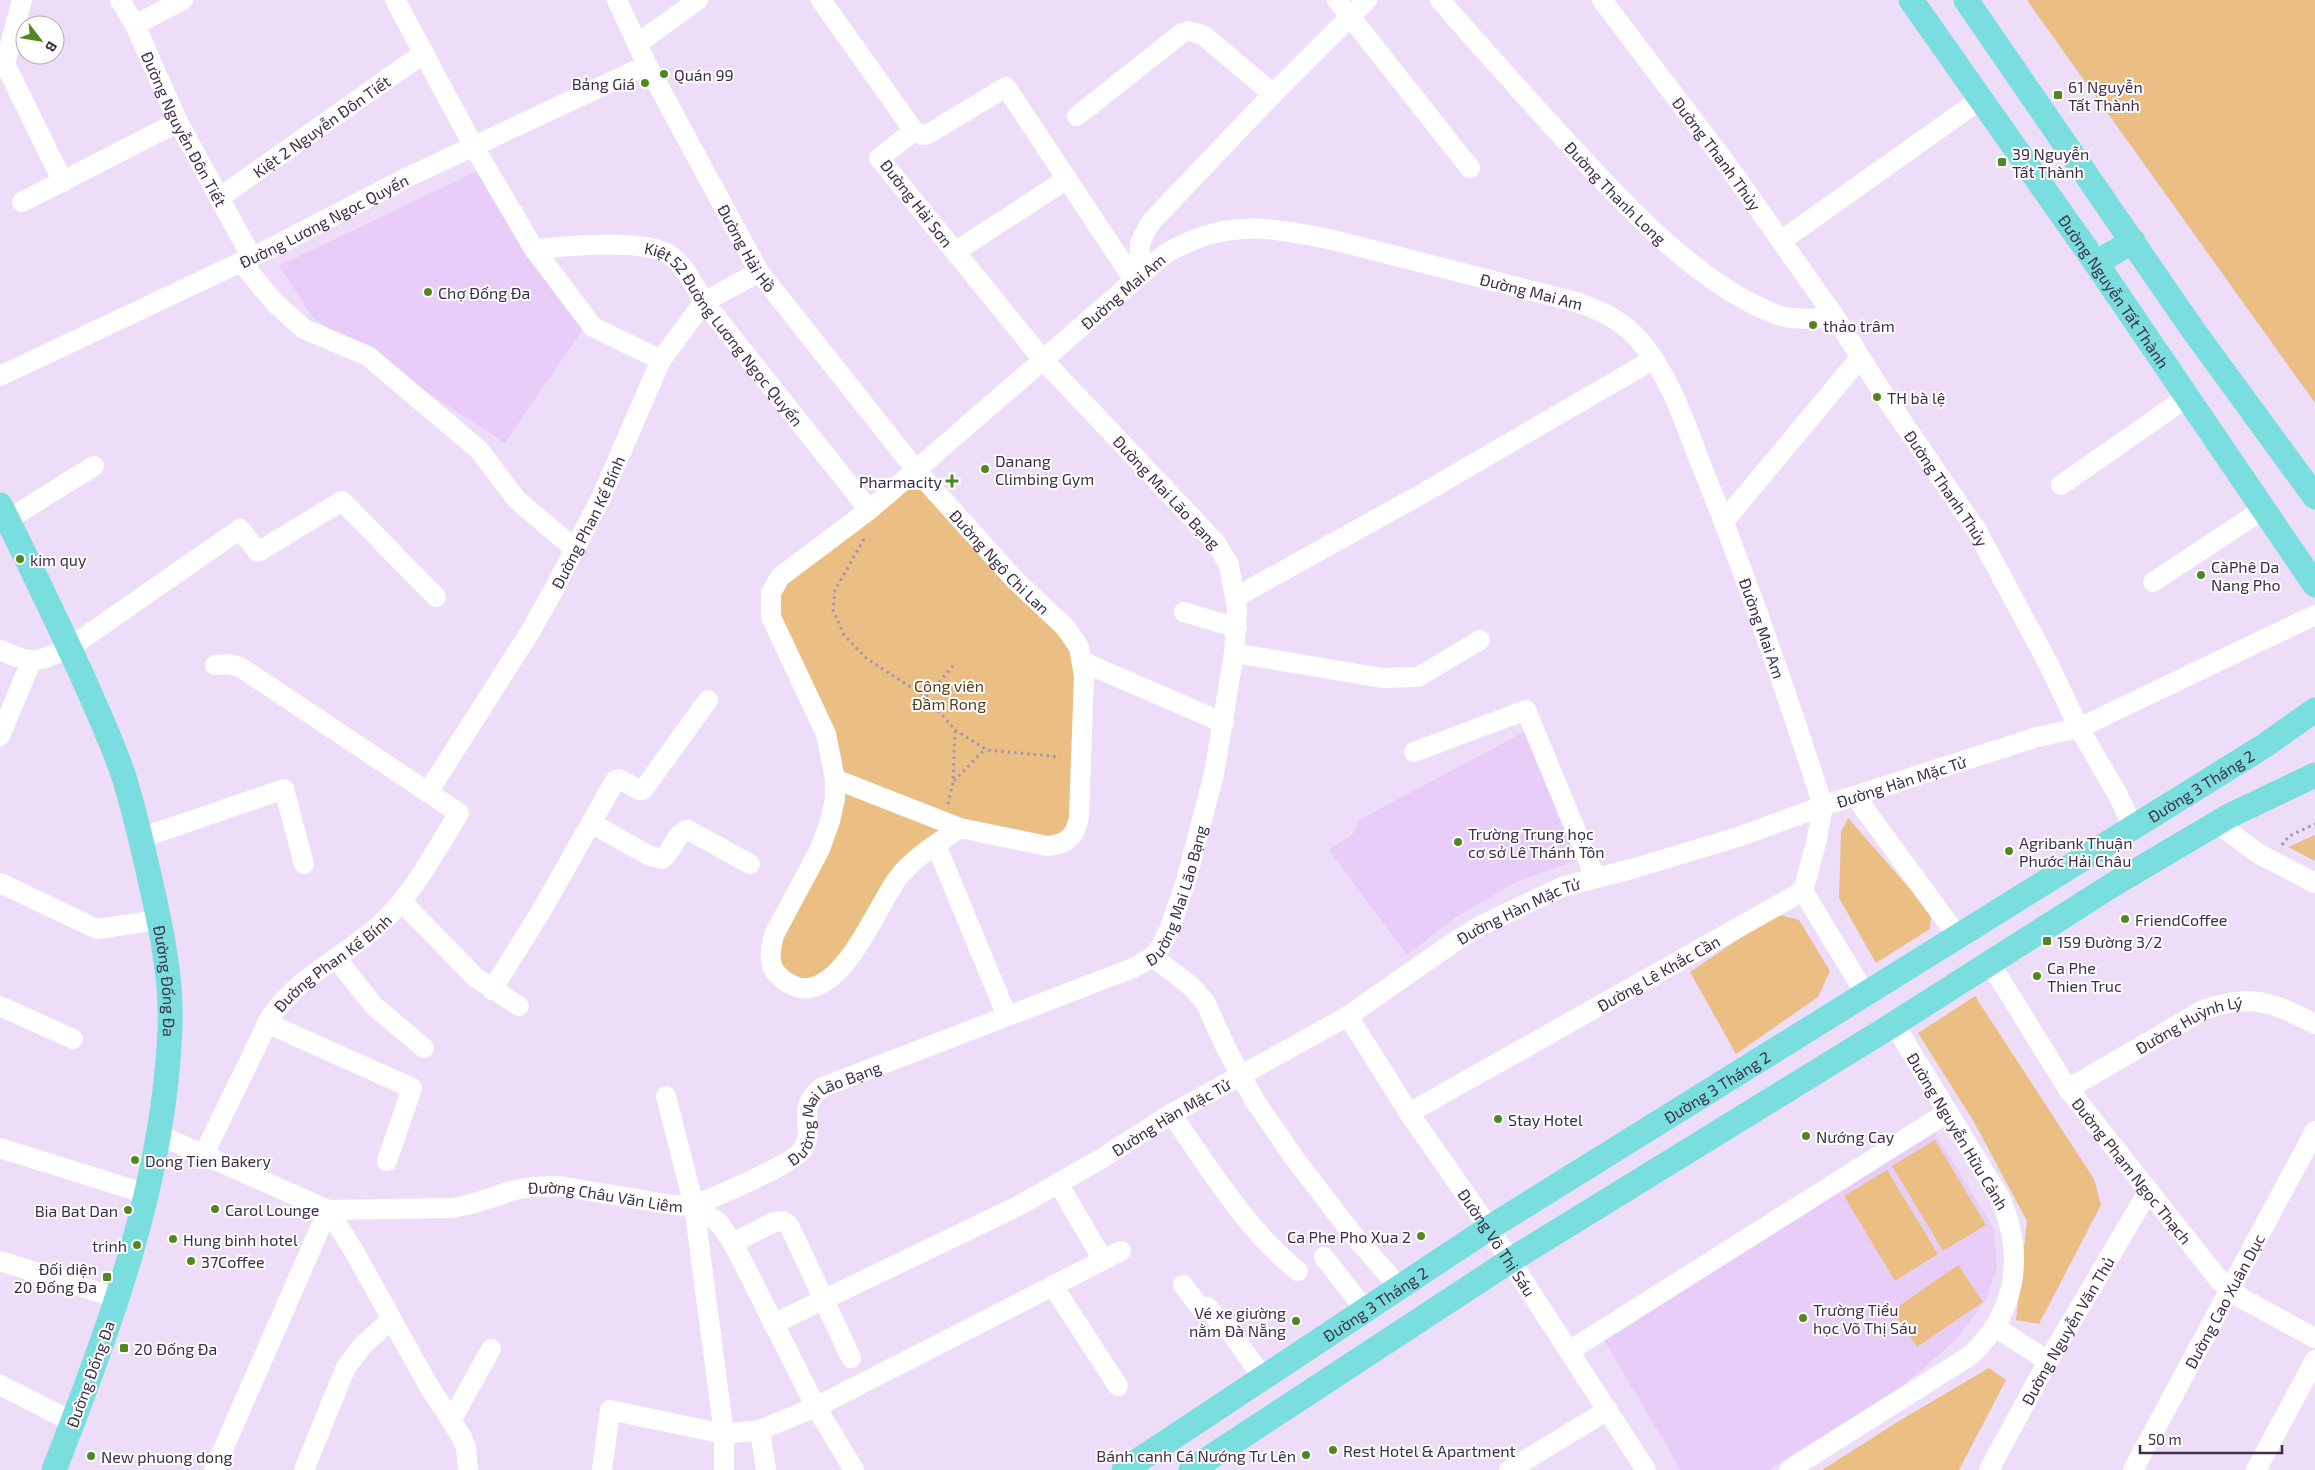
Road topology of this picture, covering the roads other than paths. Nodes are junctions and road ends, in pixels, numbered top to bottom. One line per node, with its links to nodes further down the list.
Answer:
1 (22, 0): 27 (street)
2 (120, 0): 15 (street, Đường Nguyễn Đôn Tiết)
3 (183, 0): 15 (street)
4 (395, 0): 17 (street)
5 (617, 0): 16 (street, Đường Hải Hồ)
6 (698, 0): 16 (street)
7 (821, 0): 23 (street)
8 (1337, 0): 14 (street)
9 (1367, 0): 14 (street)
10 (1440, 0): 39 (street, Đường Thanh Long)
11 (1602, 0): 30 (street, Đường Thanh Thủy)
12 (1911, 0): 20 (main road, Đường Nguyễn Tất Thành)
13 (1966, 0): 31 (main road)
14 (1350, 16): 19 (street); 25 (street)
15 (135, 25): 22 (street, Đường Nguyễn Đôn Tiết)
16 (637, 44): 18 (street, Đường Hải Hồ)
17 (424, 53): 24 (street); 28 (street, Kiệt 2 Nguyễn Đôn Tiết)
18 (647, 65): 24 (street, Đường Lương Ngọc Quyến); 36 (street, Đường Hải Hồ)
19 (1273, 94): 21 (street); 37 (street)
20 (1980, 99): 30 (street); 35 (main road, Đường Nguyễn Tất Thành)
21 (1077, 116)
22 (178, 122): 27 (street); 28 (street, Đường Nguyễn Đôn Tiết)
23 (914, 131): 26 (street); 33 (street, Đường Hải Sơn)
24 (474, 147): 32 (street); 34 (street, Đường Lương Ngọc Quyến)
25 (1470, 168)
26 (1067, 179): 33 (street); 37 (street)
27 (63, 182): 29 (street)
28 (219, 198): 34 (street, Đường Nguyễn Đôn Tiết)
29 (22, 202)
30 (1781, 241): 39 (street, Đường Thanh Thủy)
31 (2133, 241): 35 (main road); 49 (main road)
32 (534, 249): 38 (street, Kiệt 52 Đường Lương Ngọc Quyến); 42 (street)
33 (955, 252): 43 (street, Đường Hải Sơn)
34 (246, 259): 44 (street, Đường Lương Ngọc Quyến); 54 (street, Đường Nguyễn Đôn Tiết)
35 (2096, 263): 45 (main road, Đường Nguyễn Tất Thành)
36 (759, 272): 38 (street, Đường Phan Kế Bính); 47 (street, Đường Hải Hồ)
37 (1140, 274): 41 (street, Đường Mai Am); 43 (street, Đường Mai Am)
38 (704, 302): 42 (street, Đường Phan Kế Bính); 51 (street, Kiệt 52 Đường Lương Ngọc Quyến)
39 (1835, 317): 40 (street, Đường Thanh Thủy)
40 (1860, 358): 53 (street); 72 (street, Đường Thanh Thủy)
41 (1654, 359): 53 (street, Đường Mai Am); 58 (street)
42 (661, 360): 54 (street, Đường Phan Kế Bính)
43 (1044, 361): 47 (street, Đường Mai Am); 58 (street, Đường Mai Lão Bạng)
44 (0, 376)
45 (2186, 398): 48 (street); 50 (main road, Đường Nguyễn Tất Thành)
46 (94, 466): 52 (street)
47 (916, 470): 51 (street); 67 (street, Đường Ngô Chi Lan)
48 (2061, 485)
49 (2315, 497)
50 (2264, 509): 55 (street); 56 (main road, Đường Nguyễn Tất Thành)
51 (869, 510): 76 (street)
52 (4, 513): 63 (main road, Đường Đống Đa)
53 (1724, 521): 79 (street, Đường Mai Am)
54 (575, 549): 77 (street, Đường Phan Kế Bính)
55 (2154, 582)
56 (2315, 585)
57 (436, 597): 63 (street)
58 (1236, 597): 61 (street, Đường Mai Lão Bạng)
59 (1184, 612): 61 (street)
60 (2315, 614): 72 (street, Đường Hàn Mặc Tử)
61 (1237, 628): 65 (street, Đường Mai Lão Bạng)
62 (1480, 640): 65 (street)
63 (69, 648): 66 (street); 84 (main road, Đường Đống Đa)
64 (0, 650): 66 (street)
65 (1234, 653): 71 (street, Đường Mai Lão Bạng)
66 (31, 662): 73 (street)
67 (1083, 662): 71 (street); 82 (street, Đường Ngô Chi Lan)
68 (215, 666): 77 (street, Đường Phan Kế Bính)
69 (708, 700): 81 (street)
70 (2315, 710): 83 (main road, Đường 3 Tháng 2)
71 (1224, 723): 95 (street, Đường Mai Lão Bạng)
72 (2079, 728): 78 (street, Đường Hàn Mặc Tử); 83 (street, Đường Thanh Thủy)
73 (0, 736)
74 (1414, 752): 88 (street)
75 (2315, 775): 80 (main road)
76 (835, 779): 82 (street, Đường Ngô Chi Lan); 85 (street)
77 (428, 792): 92 (street, Đường Phan Kế Bính)
78 (1855, 796): 79 (street, Đường Hàn Mặc Tử); 94 (street)
79 (1823, 806): 88 (street, Đường Hàn Mặc Tử); 91 (street, Đường Mai Am)
80 (2217, 823): 90 (street); 97 (main road)
81 (591, 824): 87 (street); 98 (street)
82 (960, 828): 85 (street)
83 (2133, 828): 94 (main road, Đường 3 Tháng 2)
84 (141, 838): 86 (street); 93 (main road, Đường Đống Đa)
85 (936, 845): 102 (street)
86 (304, 864)
87 (750, 864)
88 (1596, 878): 103 (street, Đường Hàn Mặc Tử)
89 (0, 883): 93 (street)
90 (2315, 883)
91 (1803, 890): 99 (street); 113 (street, Đường Lê Khắc Cần)
92 (402, 902): 96 (street, Đường Phan Kế Bính); 98 (street)
93 (159, 920): 116 (main road, Đường Đống Đa)
94 (1955, 939): 99 (main road, Đường 3 Tháng 2)
95 (1152, 957): 102 (street, Đường Mai Lão Bạng); 109 (street)
96 (336, 958): 105 (street, Đường Phan Kế Bính); 108 (street)
97 (1981, 969): 104 (main road); 110 (street, Đường Phạm Ngọc Thạch)
98 (492, 990): 101 (street)
99 (1866, 995): 125 (main road, Đường 3 Tháng 2)
100 (0, 1006): 107 (street)
101 (519, 1006)
102 (1007, 1016): 123 (street, Đường Mai Lão Bạng)
103 (1348, 1016): 109 (street, Đường Hàn Mặc Tử); 113 (street, Đường Võ Thị Sáu)
104 (1904, 1018): 112 (street, Đường Nguyễn Hữu Cảnh); 130 (main road)
105 (267, 1023): 118 (street, Đường Phan Kế Bính); 119 (street)
106 (2315, 1024): 110 (street, Đường Huỳnh Lý)
107 (73, 1039)
108 (424, 1048)
109 (1240, 1075): 114 (street, Đường Hàn Mặc Tử); 135 (street)
110 (2068, 1089): 121 (street, Đường Phạm Ngọc Thạch)
111 (666, 1096): 123 (street)
112 (1948, 1112): 142 (street, Đường Nguyễn Hữu Cảnh); 145 (street)
113 (1409, 1113): 125 (street, Đường Võ Thị Sáu)
114 (1171, 1114): 120 (street, Đường Hàn Mặc Tử); 132 (street)
115 (2315, 1132): 136 (street, Đường Cao Xuân Dục)
116 (160, 1135): 118 (street, Đường Châu Văn Liêm); 122 (main road, Đường Đống Đa)
117 (0, 1148): 122 (street)
118 (204, 1154): 124 (street, Đường Châu Văn Liêm)
119 (387, 1162)
120 (1058, 1183): 129 (street); 138 (street, Đường Hàn Mặc Tử)
121 (2148, 1192): 136 (street, Đường Phạm Ngọc Thạch); 148 (street, Đường Nguyễn Văn Thủ)
122 (147, 1194): 137 (main road, Đường Đống Đa)
123 (694, 1206): 124 (street, Đường Châu Văn Liêm); 126 (street, Đường Châu Văn Liêm); 157 (street)
124 (328, 1210): 140 (street); 160 (street)
125 (1489, 1228): 130 (street, Đường Võ Thị Sáu); 135 (main road, Đường 3 Tháng 2)
126 (733, 1242): 138 (street); 141 (street, Đường Châu Văn Liêm)
127 (1121, 1251): 129 (street)
128 (1324, 1257): 139 (street)
129 (1103, 1260): 134 (street)
130 (1511, 1260): 145 (street, Đường Võ Thị Sáu); 167 (main road)
131 (0, 1261): 137 (street)
132 (1298, 1271)
133 (1183, 1285): 149 (street)
134 (1053, 1286): 151 (street); 152 (street)
135 (1399, 1287): 139 (main road, Đường 3 Tháng 2)
136 (2231, 1291): 143 (street, Đường Phạm Ngọc Thạch); 172 (street, Đường Cao Xuân Dục)
137 (117, 1298): 155 (main road, Đường Đống Đa)
138 (824, 1299): 141 (street, Đường Hàn Mặc Tử); 146 (street)
139 (1365, 1310): 149 (main road, Đường 3 Tháng 2)
140 (391, 1320): 154 (street); 161 (street)
141 (773, 1324): 152 (street, Đường Châu Văn Liêm)
142 (1995, 1327): 148 (street); 170 (street, Đường Nguyễn Hữu Cảnh)
143 (2315, 1338)
144 (492, 1349): 154 (street)
145 (1569, 1351): 153 (street, Đường Võ Thị Sáu)
146 (851, 1358)
147 (2315, 1360): 173 (street)
148 (2048, 1361): 171 (street, Đường Nguyễn Văn Thủ)
149 (1263, 1378): 158 (main road, Đường 3 Tháng 2)
150 (0, 1385): 155 (street)
151 (1118, 1386)
152 (816, 1407): 156 (street); 166 (street, Đường Châu Văn Liêm)
153 (1608, 1410): 168 (street); 169 (street, Đường Võ Thị Sáu)
154 (451, 1421): 162 (street)
155 (73, 1422): 159 (main road, Đường Đống Đa)
156 (760, 1430): 157 (street); 165 (street)
157 (724, 1434): 163 (street); 164 (street)
158 (1135, 1467)
159 (54, 1470)
160 (214, 1470)
161 (304, 1470)
162 (468, 1470)
163 (602, 1470)
164 (724, 1470)
165 (766, 1470)
166 (854, 1470)
167 (1192, 1470)
168 (1509, 1470)
169 (1646, 1470)
170 (1789, 1470)
171 (1989, 1470)
172 (2134, 1470)
173 (2256, 1470)

